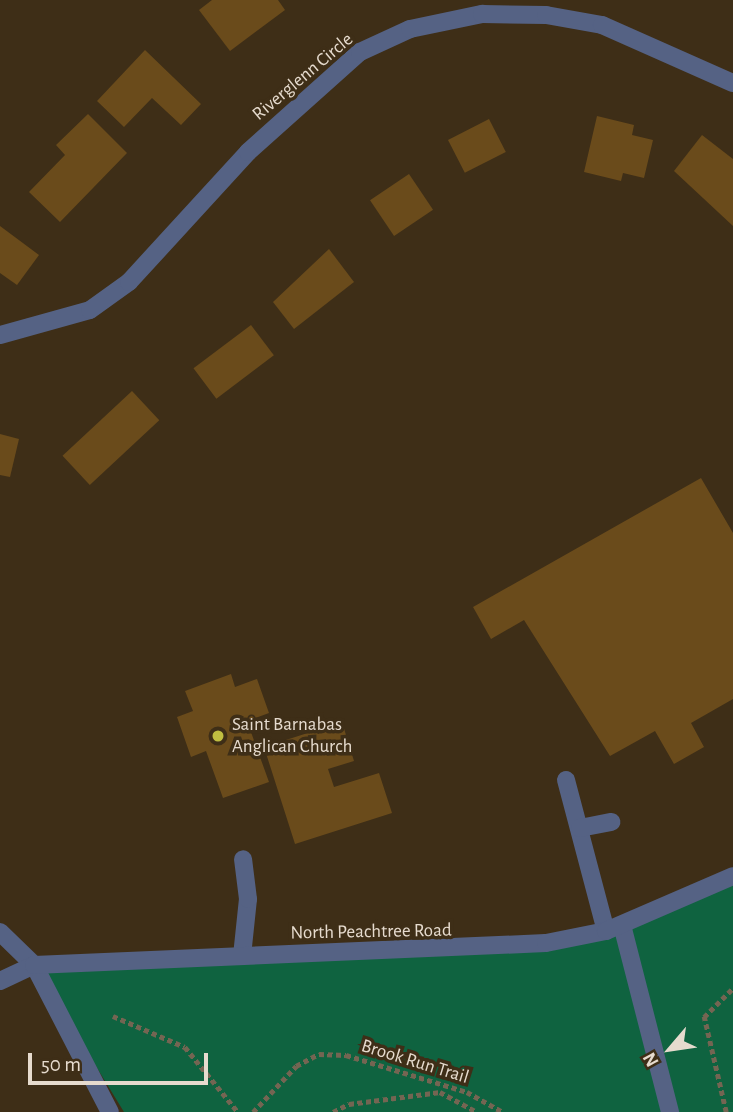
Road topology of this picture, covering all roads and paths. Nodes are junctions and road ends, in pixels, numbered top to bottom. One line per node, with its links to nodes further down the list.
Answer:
1 (557, 9): 2 (street, Riverglenn Circle); 3 (street, Riverglenn Circle)
2 (733, 83)
3 (0, 335)
4 (566, 780): 6 (street)
5 (611, 822): 6 (street)
6 (580, 828): 9 (street)
7 (243, 859): 11 (street)
8 (733, 876): 9 (street, North Peachtree Road)
9 (614, 928): 11 (street, North Peachtree Road); 23 (street)
10 (0, 932): 12 (street)
11 (242, 956): 12 (street, North Peachtree Road)
12 (34, 965): 13 (street, North Peachtree Road); 17 (street)
13 (0, 981)
14 (733, 988): 24 (path)
15 (113, 1016): 18 (path)
16 (452, 1092): 19 (path, Brook Run Trail); 20 (path); 21 (path); 22 (path, Brook Run Trail)
17 (110, 1112)
18 (238, 1112)
19 (253, 1112)
20 (333, 1112)
21 (477, 1112)
22 (503, 1112)
23 (670, 1112)
24 (726, 1112)

